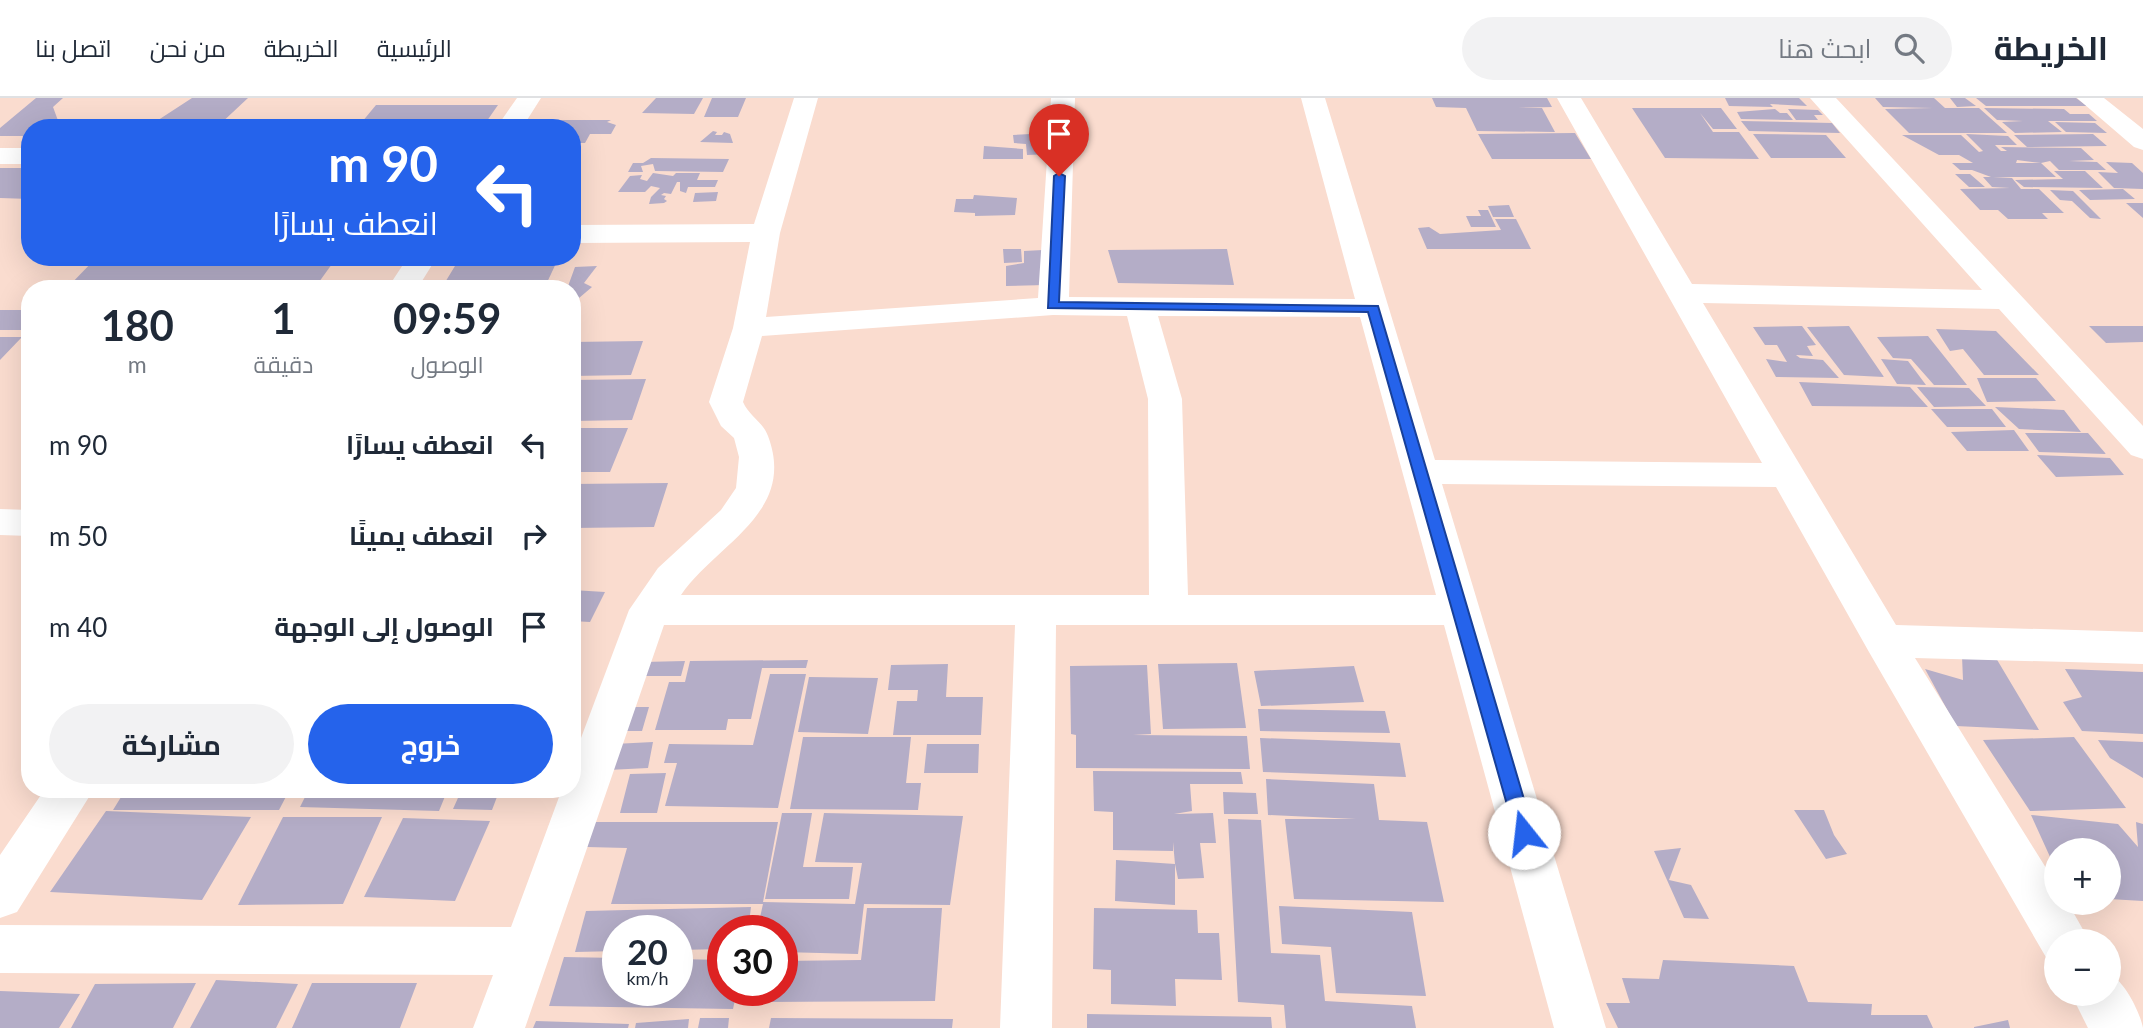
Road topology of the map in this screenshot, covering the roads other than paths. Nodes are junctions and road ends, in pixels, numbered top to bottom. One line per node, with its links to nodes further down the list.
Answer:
1 (530, 98): 8 (street)
2 (806, 98): 12 (street)
3 (1063, 98): 16 (street)
4 (1312, 98): 18 (street)
5 (1569, 98): 14 (street)
6 (1822, 98): 15 (street)
7 (2089, 98): 9 (street)
8 (515, 119)
9 (2143, 142)
10 (0, 156): 11 (street)
11 (21, 156)
12 (766, 233): 13 (street); 19 (street)
13 (581, 234)
14 (1684, 293): 15 (street); 22 (street)
15 (2007, 300): 20 (street)
16 (1053, 306): 17 (street); 19 (street)
17 (1140, 307): 18 (street); 28 (street)
18 (1374, 308): 21 (street)
19 (749, 328): 25 (street)
20 (2143, 447)
21 (1420, 471): 22 (street); 26 (street)
22 (1785, 475): 29 (street)
23 (0, 522): 24 (street)
24 (21, 523)
25 (649, 610): 27 (street); 31 (street)
26 (1460, 610): 28 (street); 41 (street)
27 (1036, 611): 28 (street); 40 (street)
28 (1168, 611)
29 (1883, 641): 30 (street); 35 (street)
30 (2143, 648)
31 (581, 797)
32 (65, 798): 34 (street)
33 (581, 798): 37 (street)
34 (0, 897)
35 (2057, 929)
36 (0, 949): 37 (street)
37 (525, 951): 39 (street)
38 (2105, 1006): 42 (street)
39 (499, 1028)
40 (1026, 1028)
41 (1580, 1028)
42 (2119, 1028)

